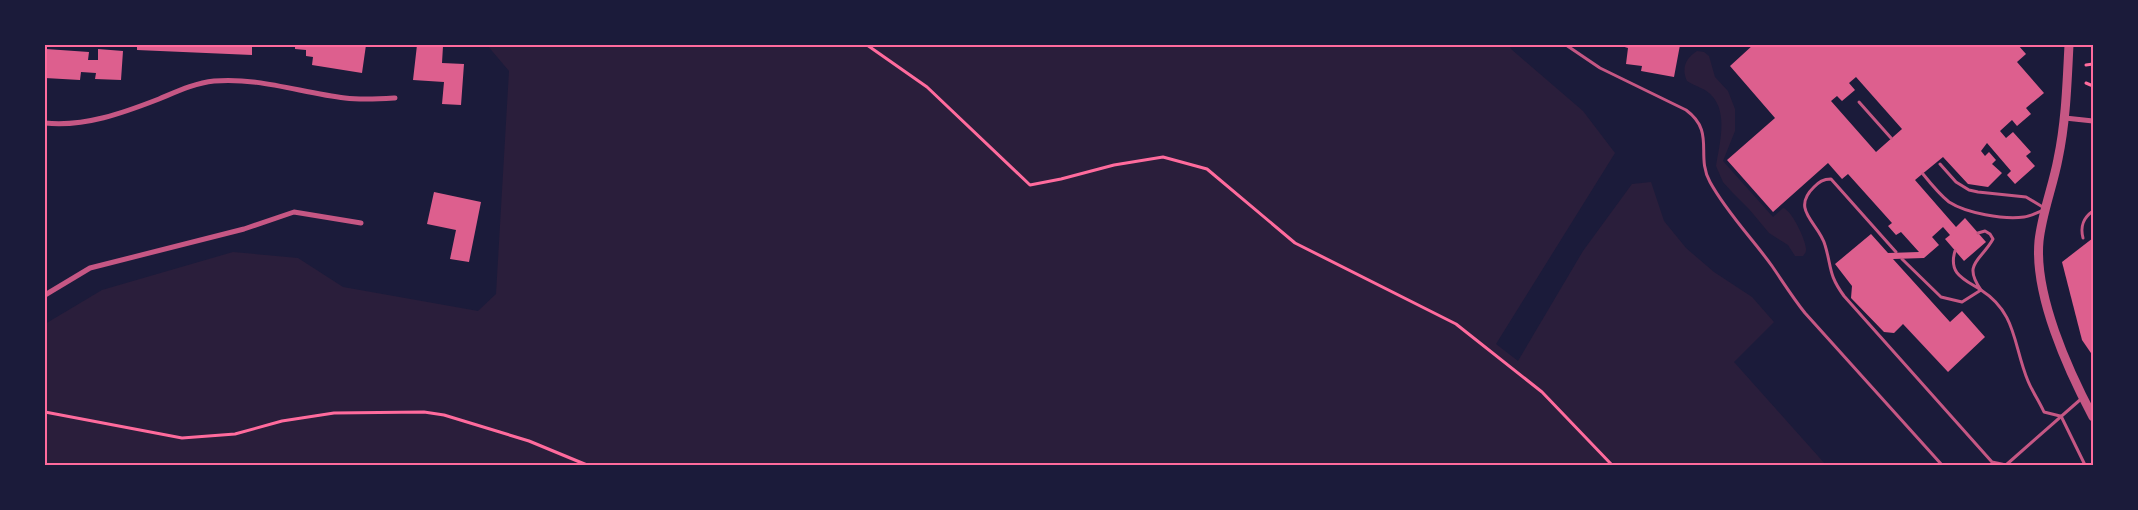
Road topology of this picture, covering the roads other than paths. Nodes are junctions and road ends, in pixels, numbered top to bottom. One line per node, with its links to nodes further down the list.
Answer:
1 (1566, 45): 24 (lane)
2 (2069, 45): 5 (street)
3 (395, 98): 7 (street)
4 (1859, 102): 8 (lane)
5 (2065, 118): 6 (street); 11 (street)
6 (2093, 121)
7 (45, 123)
8 (1891, 138)
9 (1940, 164): 11 (lane)
10 (1923, 174): 11 (lane)
11 (2046, 209): 21 (street)
12 (2093, 211): 15 (lane)
13 (361, 222): 20 (street)
14 (1978, 232): 19 (lane)
15 (2083, 238)
16 (1955, 251): 19 (lane)
17 (1896, 252): 22 (lane)
18 (1902, 259): 19 (lane)
19 (1981, 290): 22 (lane)
20 (45, 295)
21 (2082, 398): 22 (lane); 23 (street)
22 (2061, 416): 25 (lane)
23 (2093, 418)
24 (1942, 465)
25 (2085, 465)

